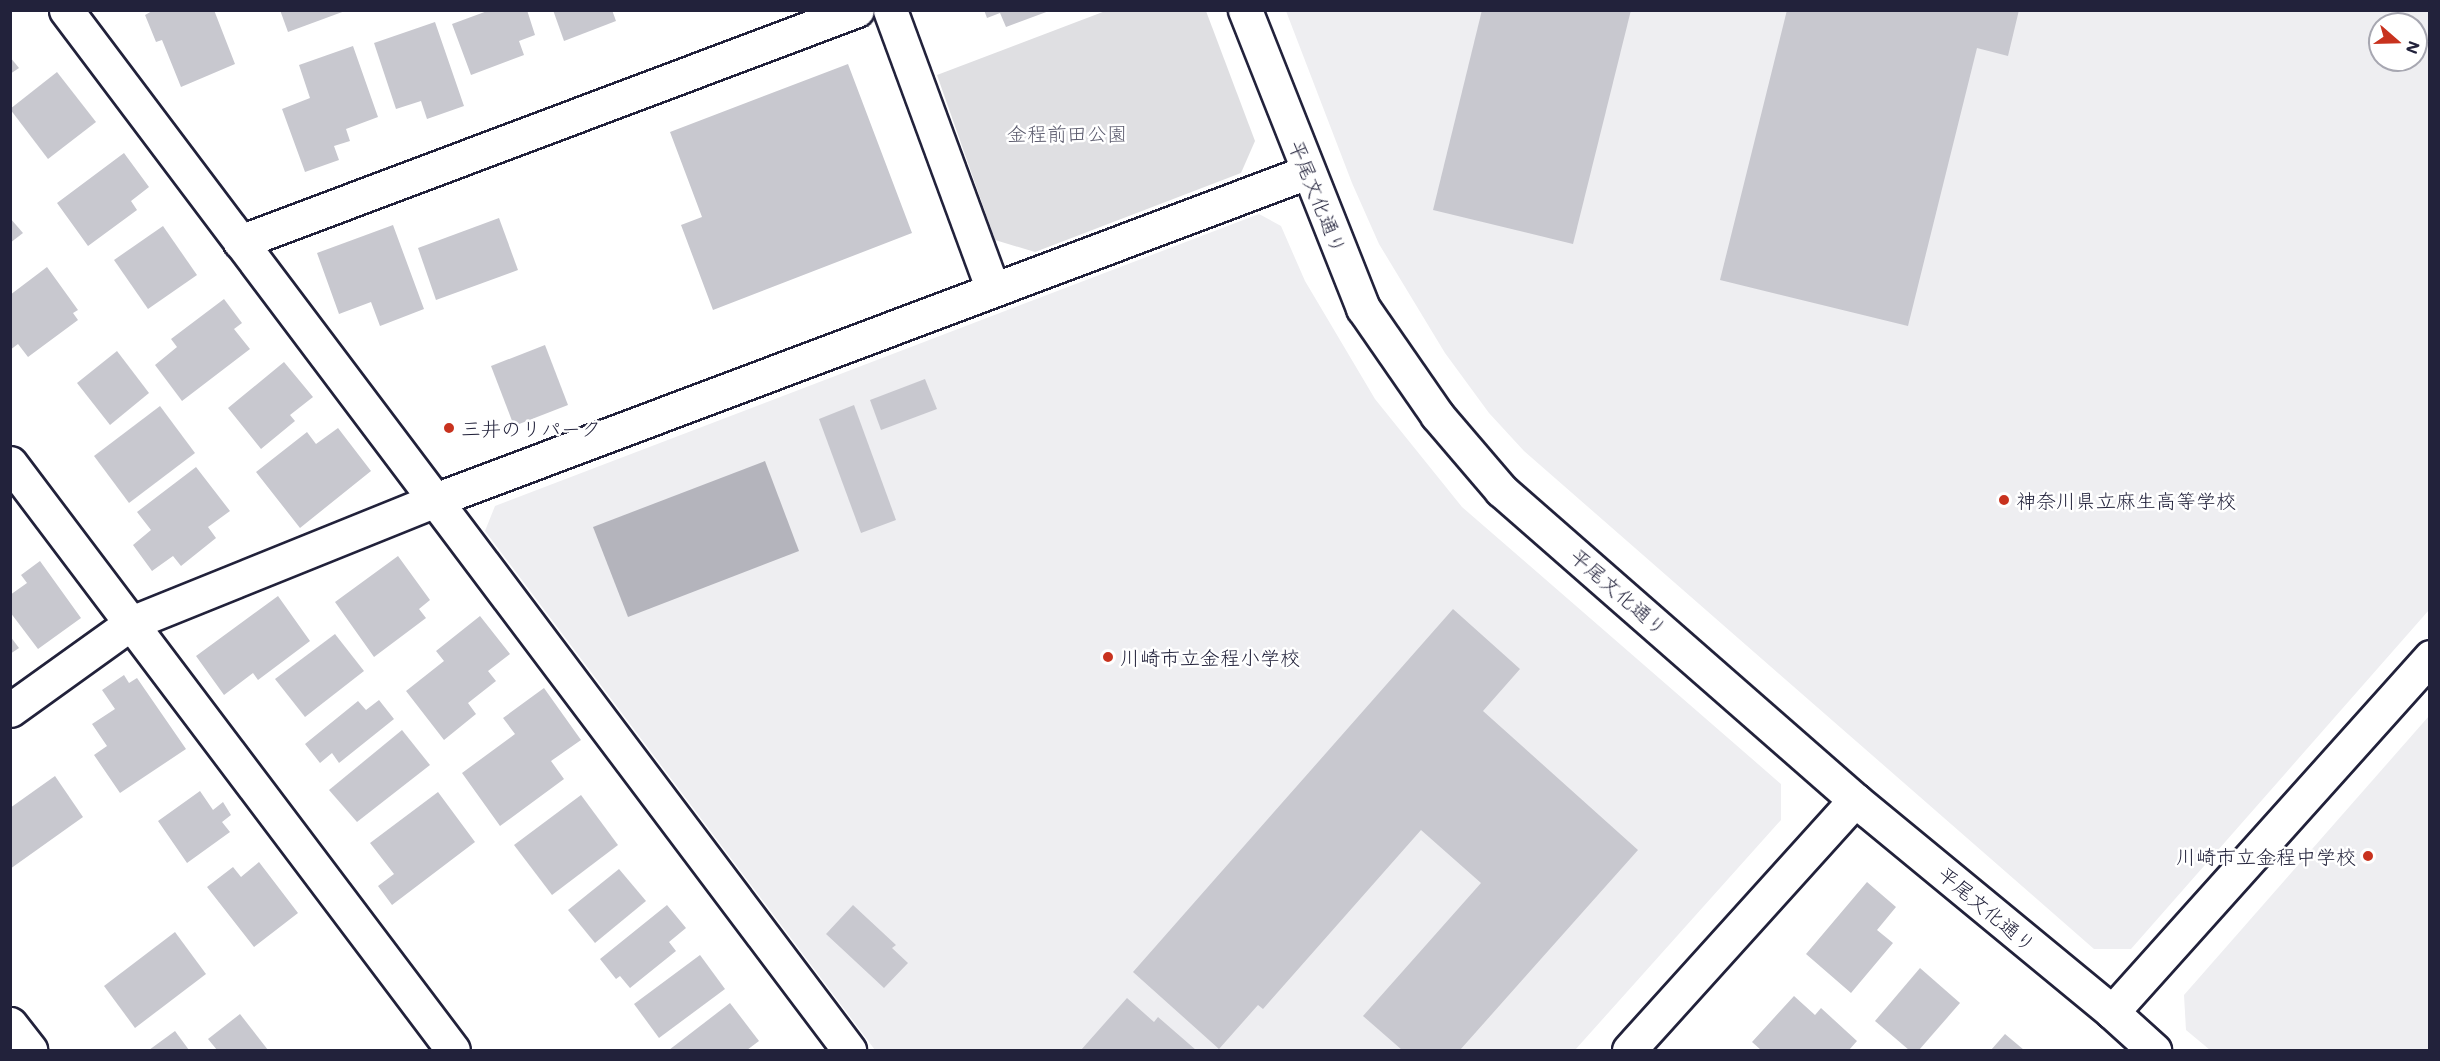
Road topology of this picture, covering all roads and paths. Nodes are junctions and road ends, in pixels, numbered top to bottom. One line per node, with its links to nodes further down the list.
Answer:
1 (66, 10): 6 (street)
2 (857, 10): 6 (street)
3 (890, 10): 7 (street)
4 (1245, 10): 5 (street, 平尾文化通り)
5 (1307, 172): 7 (street); 13 (street, 平尾文化通り)
6 (240, 242): 9 (street)
7 (993, 290): 9 (street)
8 (10, 463): 10 (street)
9 (435, 500): 10 (street); 18 (street)
10 (131, 623): 12 (street); 17 (street)
11 (2430, 657): 14 (street)
12 (10, 710)
13 (1855, 800): 14 (street, 平尾文化通り); 19 (street)
14 (2112, 1012): 20 (street, 平尾文化通り)
15 (10, 1024): 16 (street)
16 (30, 1050)
17 (453, 1050)
18 (849, 1050)
19 (1629, 1050)
20 (2154, 1050)

